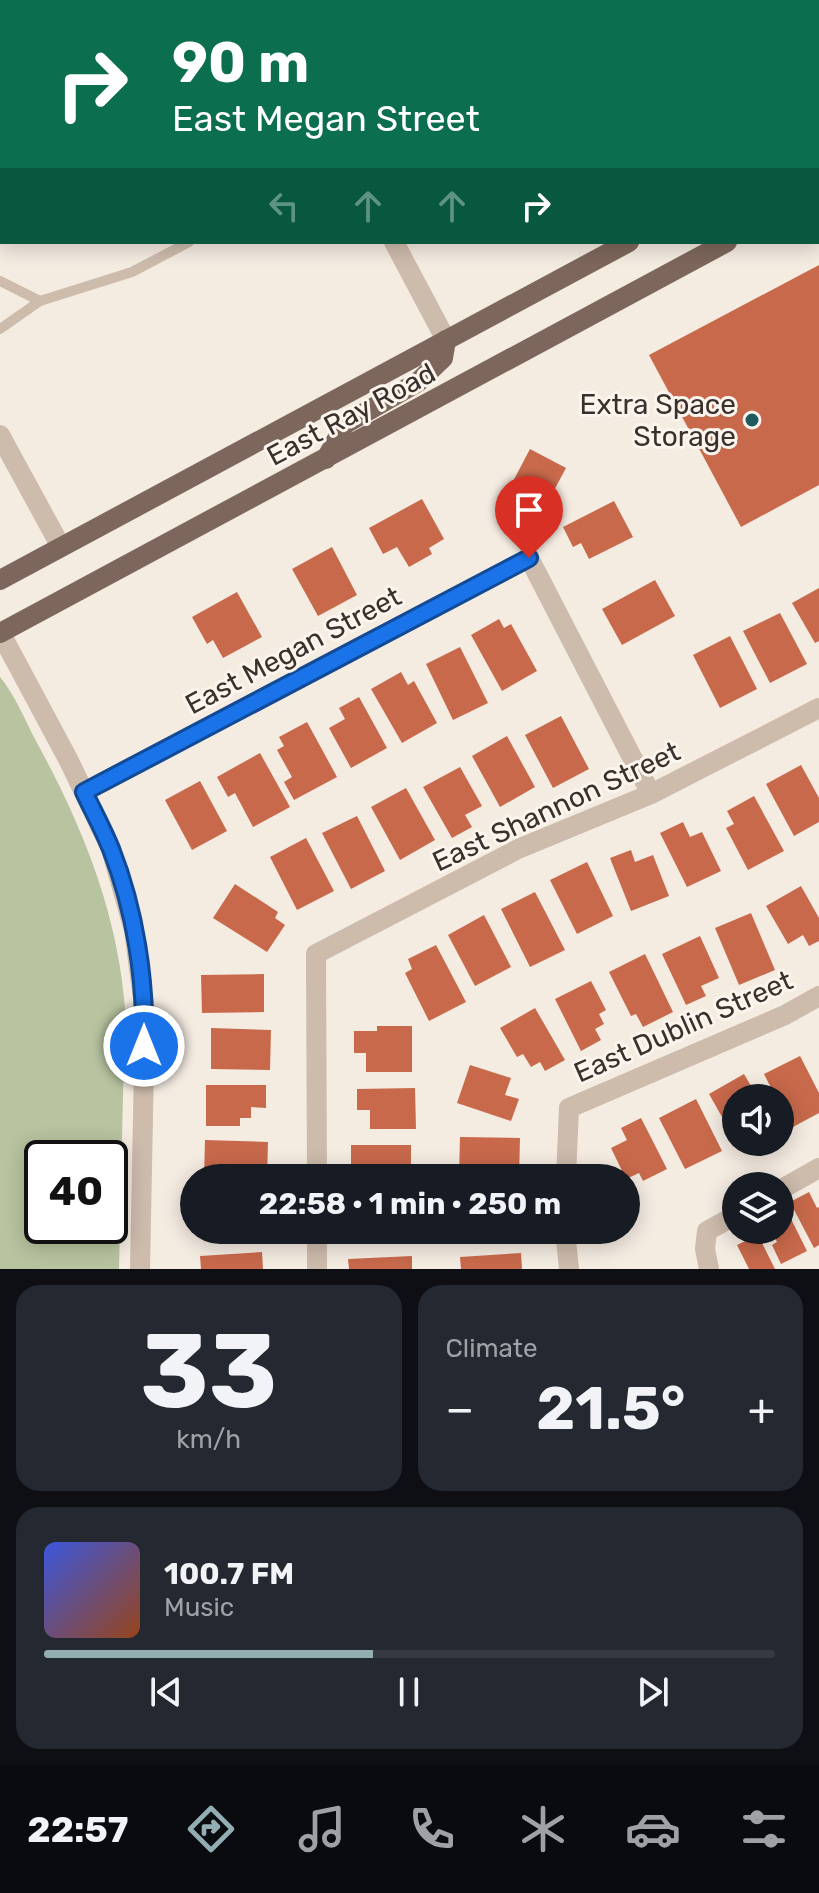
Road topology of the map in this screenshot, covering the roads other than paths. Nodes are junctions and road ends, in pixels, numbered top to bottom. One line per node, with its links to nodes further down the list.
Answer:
1 (185, 244): 6 (lane)
2 (395, 244): 8 (street)
3 (625, 244): 8 (main road, East Ray Road)
4 (723, 244): 10 (main road, East Ray Road)
5 (0, 281): 6 (lane)
6 (40, 301): 7 (lane)
7 (0, 329)
8 (446, 340): 10 (main road); 11 (main road, East Ray Road)
9 (0, 435): 11 (street)
10 (326, 459): 13 (main road, East Ray Road)
11 (61, 547): 12 (main road, East Ray Road)
12 (0, 580)
13 (0, 633): 15 (street)
14 (819, 708): 16 (street, East Shannon Street)
15 (84, 792): 16 (street, East Megan Street); 25 (street)
16 (651, 794): 18 (street, East Shannon Street)
17 (819, 996): 19 (street, East Dublin Street)
18 (317, 1164)
19 (567, 1164)
20 (819, 1168): 21 (street)
21 (794, 1182)
22 (722, 1223): 28 (street)
23 (317, 1244): 26 (street)
24 (566, 1244): 27 (street)
25 (140, 1269)
26 (317, 1269)
27 (569, 1269)
28 (709, 1269)

